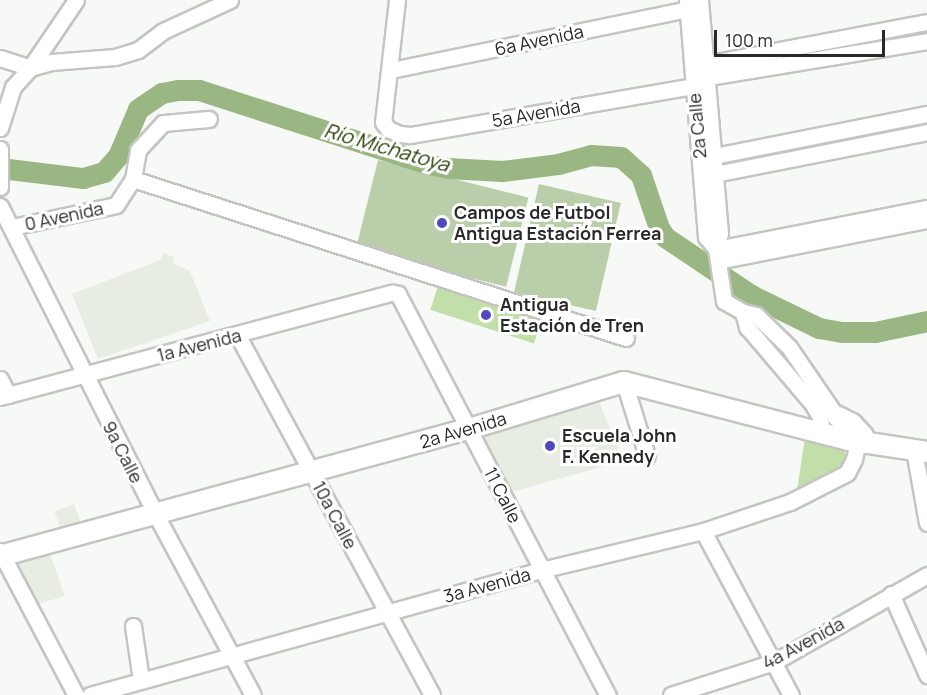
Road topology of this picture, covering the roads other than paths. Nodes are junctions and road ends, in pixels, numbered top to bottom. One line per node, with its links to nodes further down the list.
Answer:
1 (76, 0): 8 (street)
2 (230, 0): 8 (street)
3 (397, 0): 9 (street)
4 (691, 3): 9 (street, 6a Avenida); 10 (street, 2a Calle)
5 (927, 22): 10 (street, 5a Avenida)
6 (927, 41): 10 (street, 5a Avenida)
7 (0, 58): 8 (street)
8 (30, 68): 13 (street)
9 (391, 70): 10 (street, 5a Avenida)
10 (698, 75): 16 (street, 2a Calle); 25 (street, 2a Calle)
11 (927, 114): 16 (street)
12 (209, 119): 18 (street, 0 Avenida)
13 (0, 128)
14 (927, 132): 17 (street)
15 (1, 150): 19 (street)
16 (714, 156): 17 (street, 2a Calle)
17 (715, 174): 25 (street, 2a Calle)
18 (133, 179): 24 (street, 0 Avenida); 28 (street)
19 (1, 185)
20 (0, 206): 24 (street, 9a Calle)
21 (927, 208): 23 (street)
22 (927, 220): 23 (street)
23 (881, 222): 25 (street)
24 (12, 227): 29 (street, 9a Calle)
25 (717, 259): 32 (street, 2a Calle)
26 (398, 294): 27 (street, 1a Avenida); 35 (street, 11 Calle)
27 (238, 336): 29 (street, 1a Avenida); 40 (street, 10a Calle)
28 (626, 338)
29 (82, 373): 33 (street, 1a Avenida); 41 (street, 9a Calle)
30 (0, 379): 33 (street)
31 (624, 382): 35 (main road, 2a Avenida); 36 (main road); 39 (street)
32 (805, 383): 34 (street, 2a Calle); 36 (street, 2a Calle)
33 (4, 396)
34 (838, 417): 37 (main road)
35 (469, 429): 40 (main road, 2a Avenida); 45 (street, 11 Calle)
36 (822, 433): 37 (main road)
37 (857, 442): 38 (main road); 43 (street, 3a Avenida)
38 (921, 451): 42 (street)
39 (646, 456)
40 (312, 472): 41 (main road, 2a Avenida); 48 (street, 10a Calle)
41 (156, 516): 44 (main road, 2a Avenida); 50 (street, 9a Calle)
42 (927, 523)
43 (703, 531): 45 (street, 3a Avenida); 51 (street)
44 (1, 554): 54 (street)
45 (541, 570): 48 (street, 3a Avenida); 58 (street, 11 Calle)
46 (927, 575): 47 (street, 4a Avenida)
47 (891, 594): 51 (street, 4a Avenida); 52 (street)
48 (387, 612): 50 (street, 3a Avenida); 57 (street, 10a Calle)
49 (133, 626): 53 (street)
50 (231, 655): 53 (street, 3a Avenida); 56 (street, 9a Calle)
51 (774, 662): 59 (street, 4a Avenida); 60 (street)
52 (927, 675)
53 (141, 680): 55 (street, 3a Avenida)
54 (76, 695)
55 (90, 695)
56 (253, 695)
57 (432, 695)
58 (608, 695)
59 (671, 695)
60 (791, 695)

